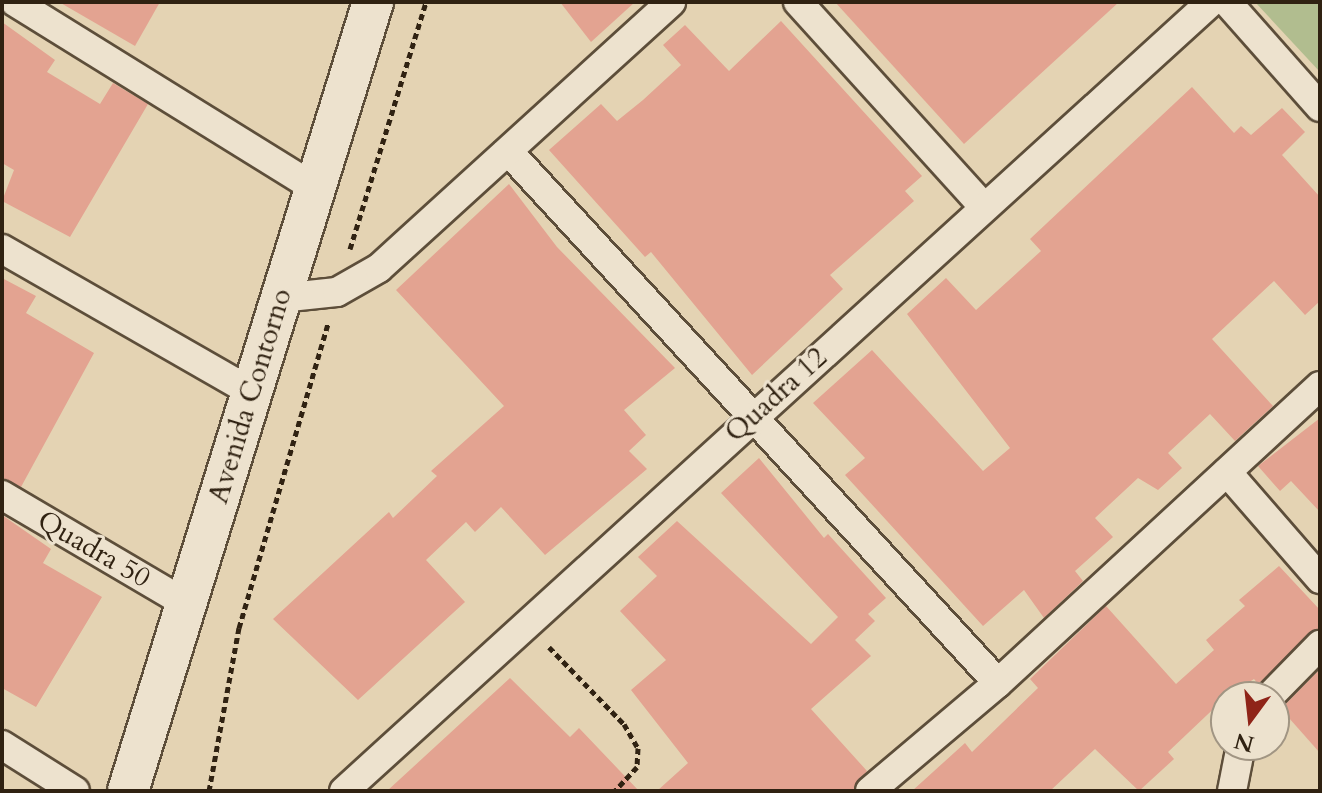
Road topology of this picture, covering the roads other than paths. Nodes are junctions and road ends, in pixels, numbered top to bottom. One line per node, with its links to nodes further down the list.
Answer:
1 (15, 2): 9 (street)
2 (373, 2): 9 (street, Avenida Contorno)
3 (671, 2): 8 (street)
4 (798, 2): 10 (street)
5 (1211, 2): 10 (street, Quadra 12)
6 (1227, 2): 7 (street)
7 (1320, 107)
8 (508, 151): 12 (street); 15 (street)
9 (315, 188): 12 (street, Avenida Contorno)
10 (984, 207): 15 (street, Quadra 12)
11 (2, 249): 14 (street)
12 (280, 298): 14 (street, Avenida Contorno)
13 (1320, 386): 16 (street)
14 (250, 391): 19 (street, Avenida Contorno)
15 (754, 415): 22 (street); 27 (street, Quadra 12)
16 (1227, 472): 18 (street); 22 (street)
17 (2, 495): 19 (street, Quadra 50)
18 (1320, 579)
19 (187, 604): 26 (street, Avenida Contorno)
20 (1320, 645): 21 (street)
21 (1285, 681)
22 (998, 683): 28 (street)
23 (2, 745): 25 (street)
24 (1238, 761): 29 (street)
25 (75, 791)
26 (128, 791)
27 (344, 791)
28 (870, 791)
29 (1232, 791)

